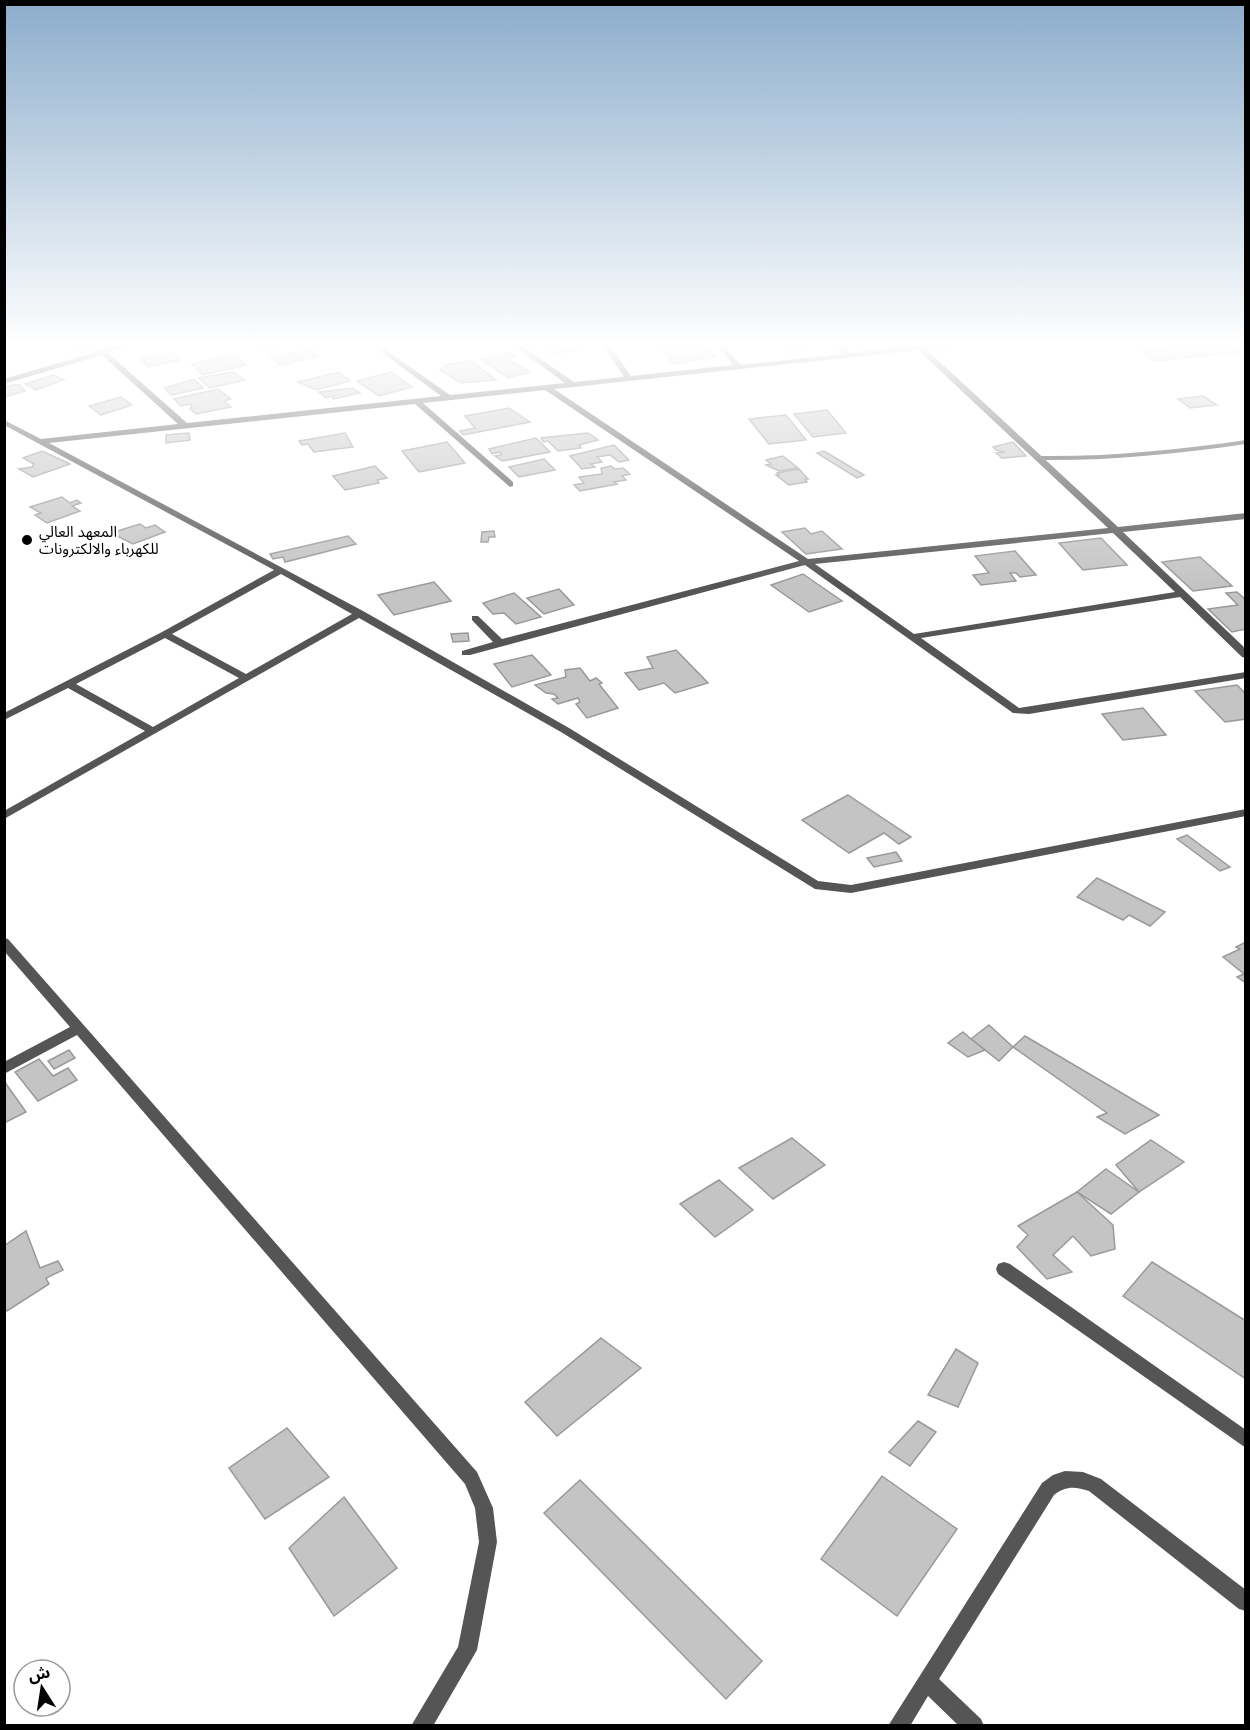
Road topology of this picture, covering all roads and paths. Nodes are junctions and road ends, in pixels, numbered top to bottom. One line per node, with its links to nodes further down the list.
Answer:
1 (7, 424): 6 (street)
2 (184, 424): 6 (street)
3 (442, 424): 9 (street)
4 (601, 424): 13 (street)
5 (1001, 424): 8 (street)
6 (41, 441): 14 (street)
7 (1245, 442): 8 (lane)
8 (1038, 458): 12 (street)
9 (510, 484)
10 (1241, 517): 11 (street); 12 (street)
11 (1245, 525)
12 (1117, 531): 13 (street); 15 (street)
13 (806, 562): 19 (street); 20 (street)
14 (281, 570): 16 (street); 18 (street)
15 (1182, 594): 19 (street); 22 (street)
16 (360, 613): 24 (street); 28 (street)
17 (475, 618): 20 (street)
18 (165, 634): 24 (street); 25 (street)
19 (911, 637): 23 (street)
20 (500, 643): 21 (street)
21 (466, 652)
22 (1245, 655)
23 (1245, 675)
24 (247, 678): 27 (street)
25 (69, 684): 26 (street); 27 (street)
26 (4, 717)
27 (153, 731): 29 (street)
28 (1245, 812)
29 (4, 816)
30 (4, 942): 31 (street)
31 (80, 1027): 32 (street); 37 (street)
32 (4, 1069)
33 (1004, 1269): 34 (street)
34 (1245, 1440)
35 (1245, 1602): 36 (street)
36 (927, 1681): 38 (street); 39 (street)
37 (421, 1725)
38 (898, 1725)
39 (974, 1725)

